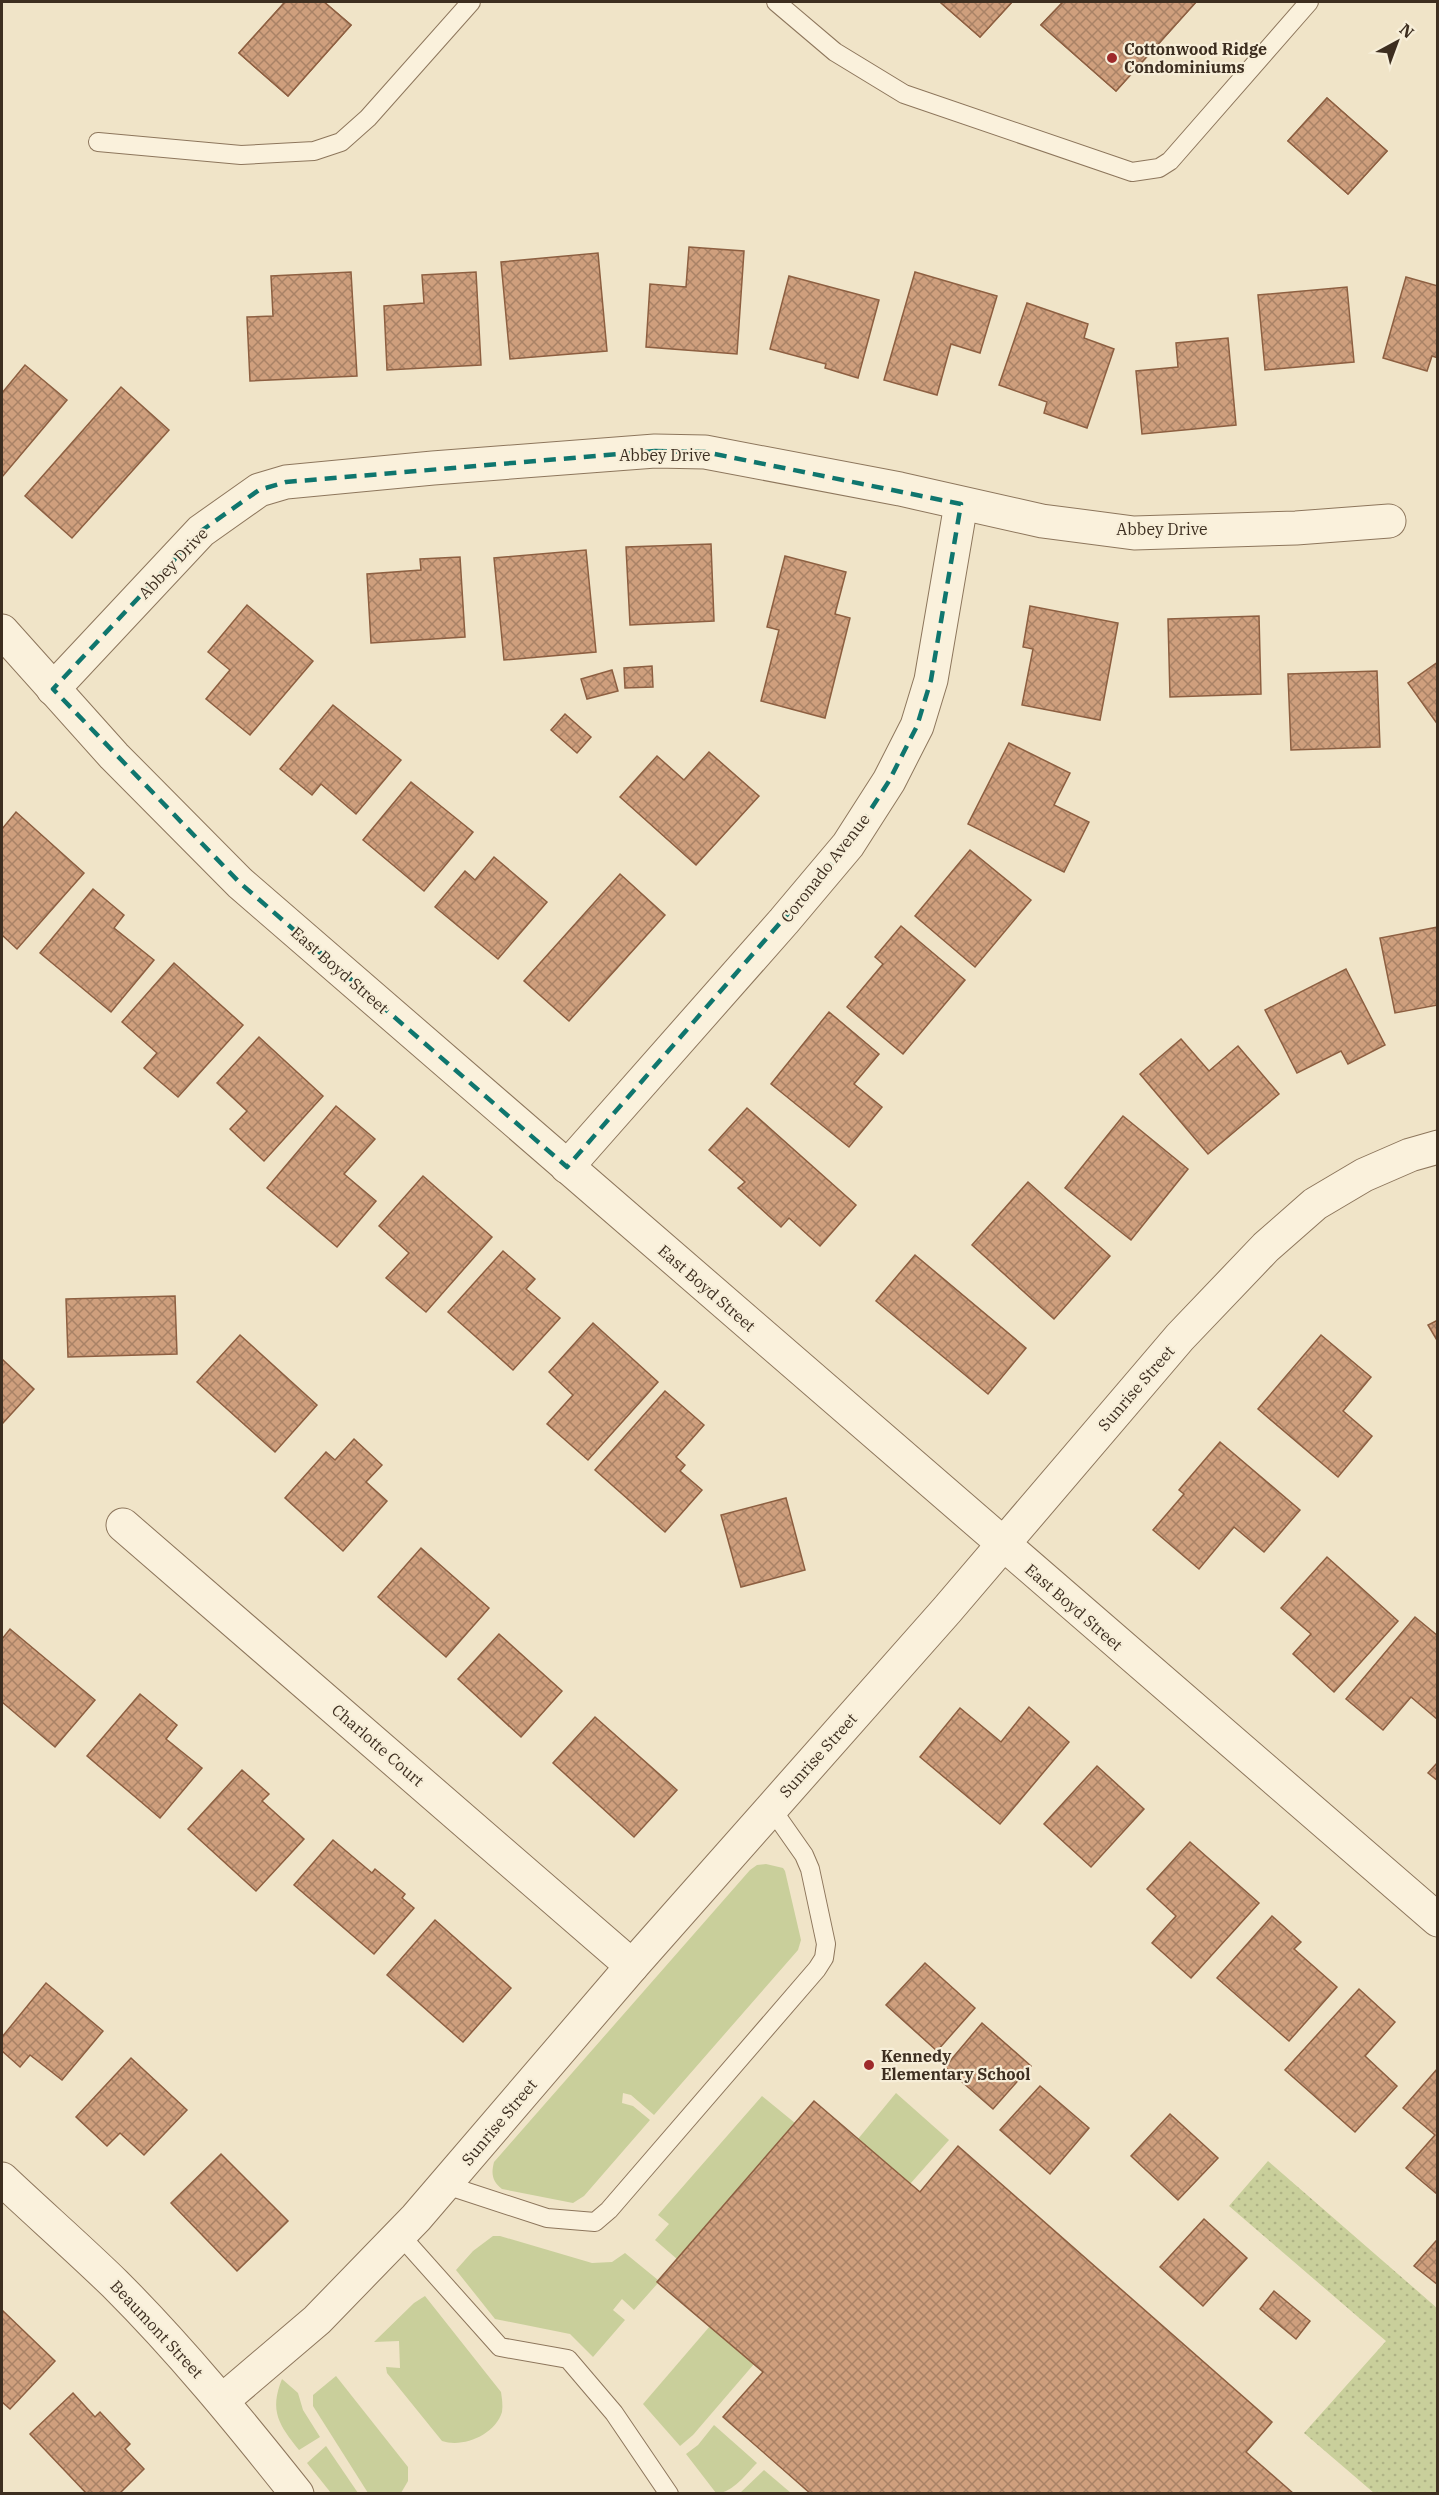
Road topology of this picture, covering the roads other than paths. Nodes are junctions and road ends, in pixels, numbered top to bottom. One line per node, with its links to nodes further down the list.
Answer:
1 (471, 2): 4 (lane)
2 (776, 2): 3 (lane)
3 (1309, 2)
4 (98, 142)
5 (961, 504): 6 (street, Abbey Drive); 8 (street, Abbey Drive); 10 (street, Coronado Avenue)
6 (1389, 521)
7 (2, 631): 8 (street, East Boyd Street)
8 (53, 689): 10 (street, East Boyd Street)
9 (1437, 1147): 12 (street, Sunrise Street)
10 (567, 1167): 12 (street, East Boyd Street)
11 (123, 1525): 15 (street, Charlotte Court)
12 (1001, 1544): 13 (street, Sunrise Street); 14 (street, East Boyd Street)
13 (771, 1808): 15 (street, Sunrise Street); 17 (lane)
14 (1437, 1920)
15 (632, 1966): 17 (street, Sunrise Street)
16 (2, 2179): 19 (street, Beaumont Street)
17 (446, 2185): 18 (street, Sunrise Street)
18 (400, 2235): 19 (street, Sunrise Street); 21 (lane)
19 (223, 2400): 20 (street, Beaumont Street)
20 (297, 2493)
21 (669, 2493)

